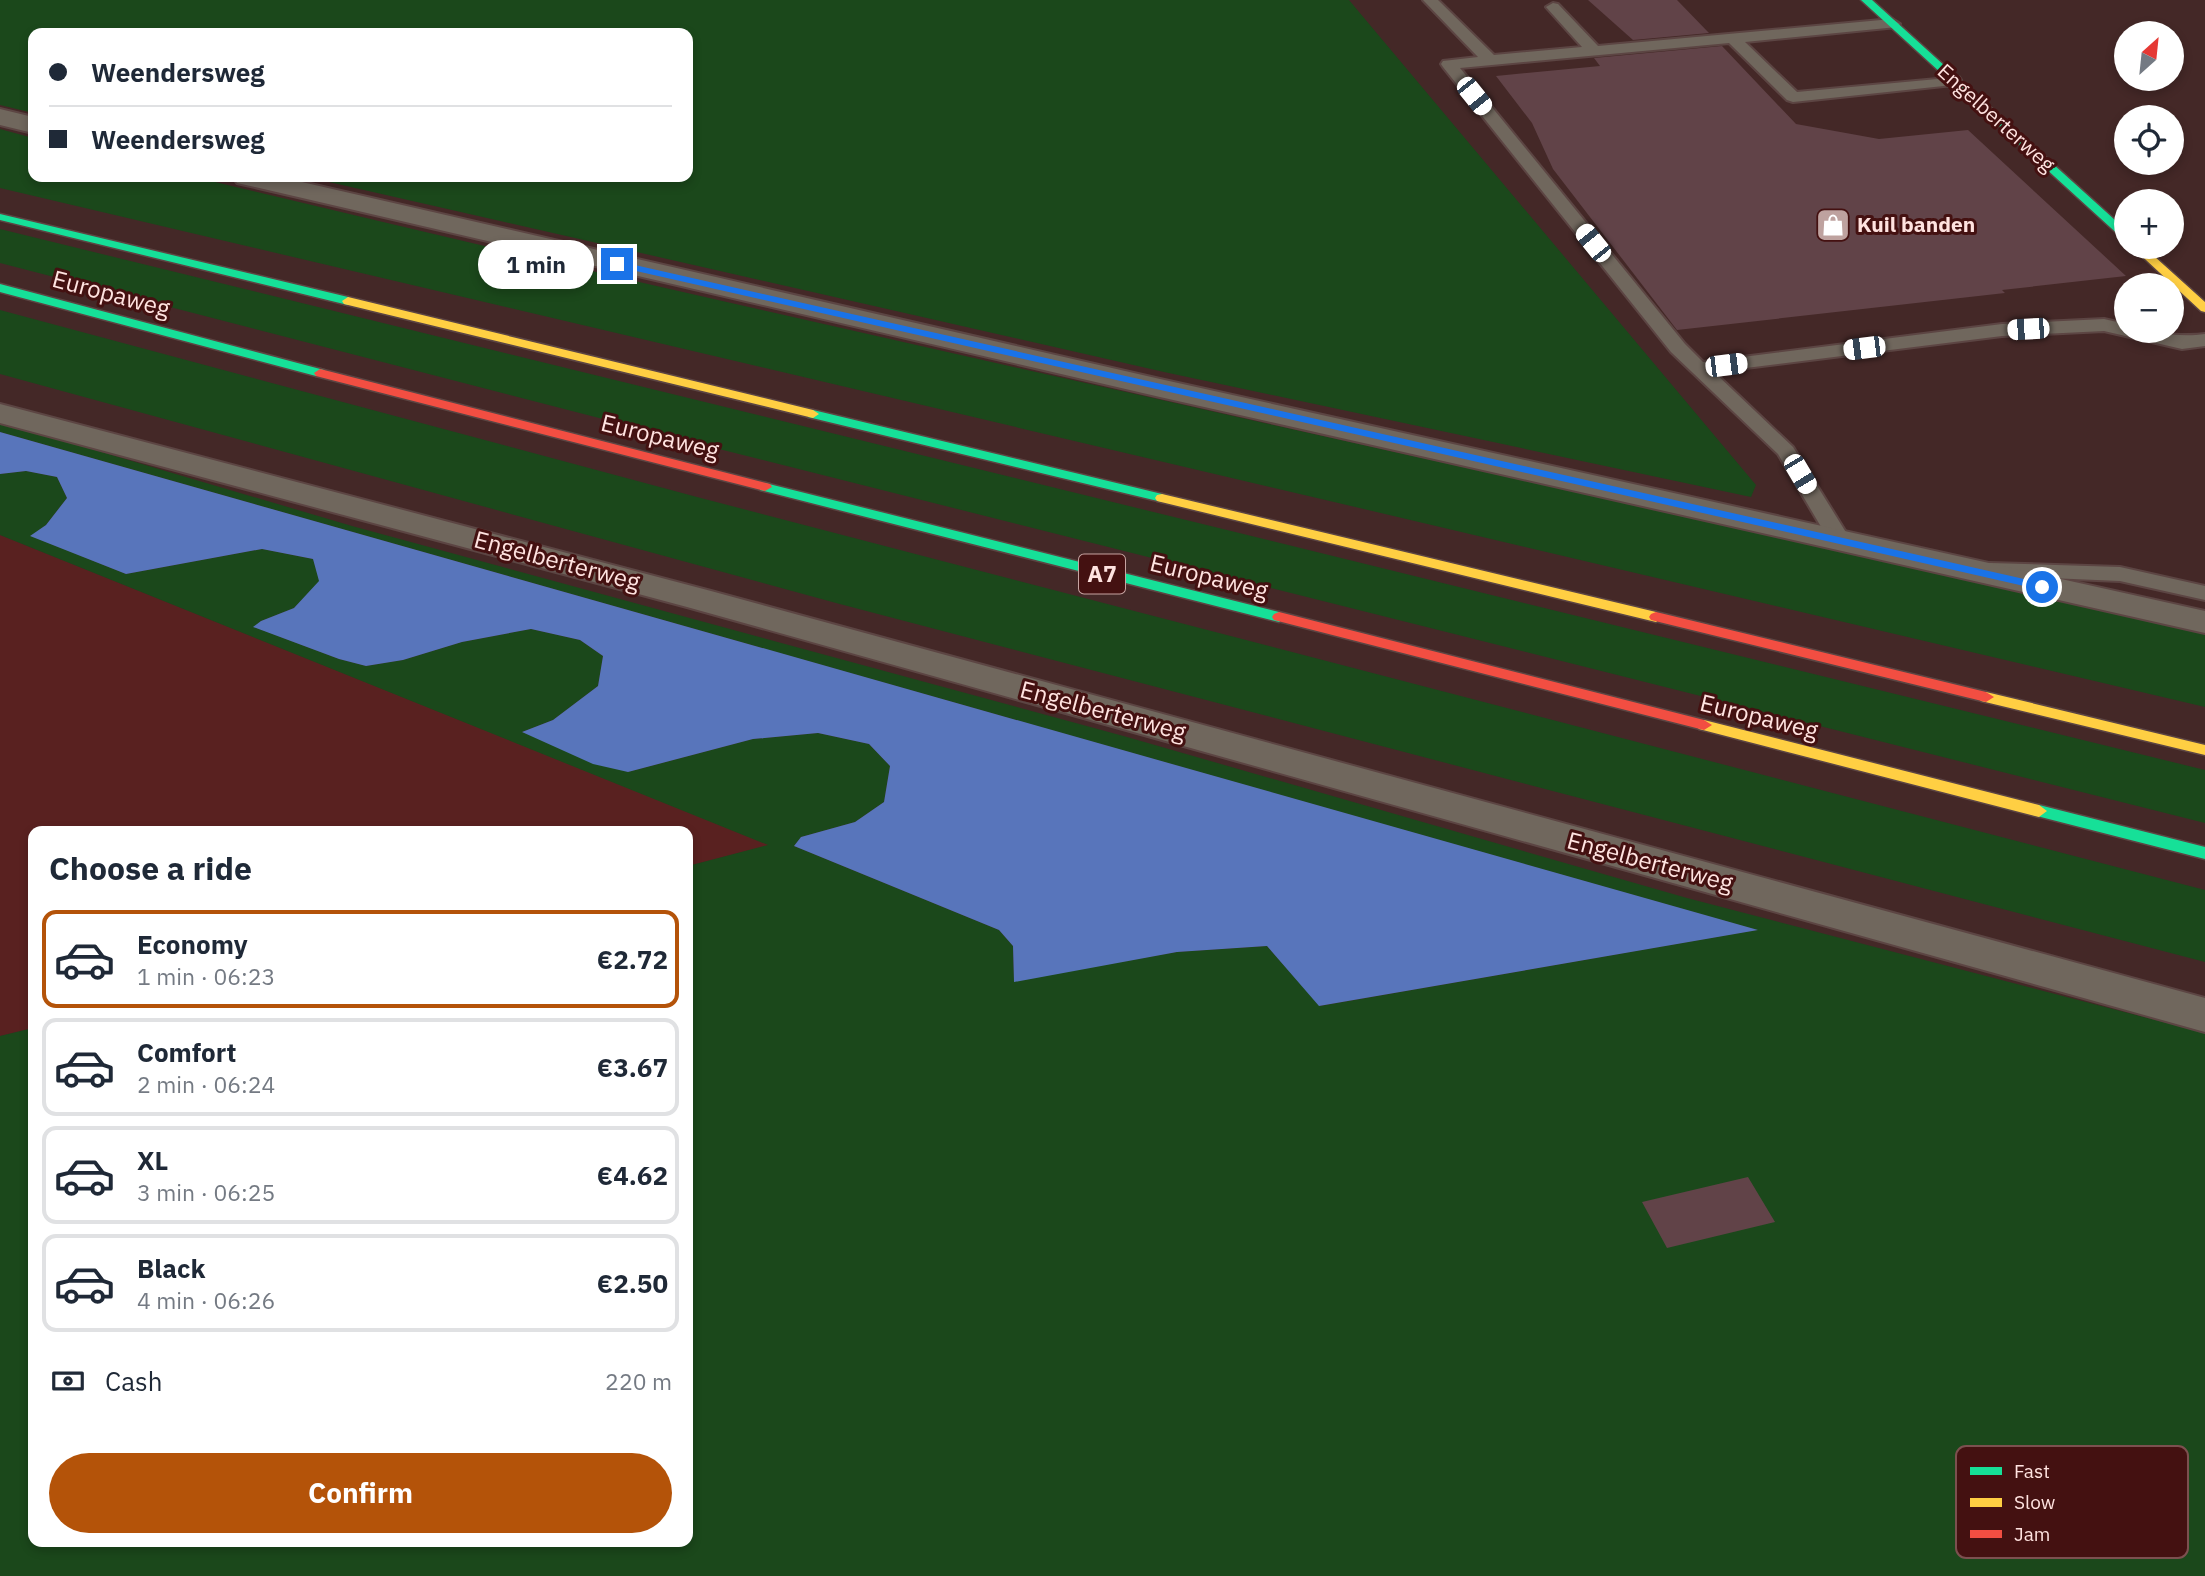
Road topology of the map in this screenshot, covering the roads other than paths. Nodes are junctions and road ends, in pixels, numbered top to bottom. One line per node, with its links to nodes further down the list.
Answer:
1 (1430, 0): 7 (lane)
2 (1866, 0): 4 (main road, Engelberterweg)
3 (1553, 7): 6 (lane)
4 (1892, 24): 5 (lane); 8 (main road, Engelberterweg)
5 (1733, 38): 6 (lane); 8 (lane)
6 (1594, 51): 7 (lane)
7 (1491, 61): 20 (lane)
8 (1953, 80): 13 (main road, Engelberterweg)
9 (0, 117): 10 (street)
10 (28, 124)
11 (268, 182): 22 (street)
12 (0, 216): 26 (main road, Europaweg)
13 (2114, 225)
14 (2151, 259): 16 (main road)
15 (0, 288): 27 (main road, Europaweg / A7)
16 (2205, 308)
17 (2114, 327): 20 (lane)
18 (2205, 340): 19 (lane)
19 (2184, 343)
20 (1699, 368): 22 (lane)
21 (0, 413): 28 (street, Engelberterweg)
22 (1841, 542): 23 (street)
23 (1961, 569): 24 (lane); 25 (street)
24 (2205, 593)
25 (2205, 622)
26 (2205, 750)
27 (2205, 853)
28 (2205, 1016)

